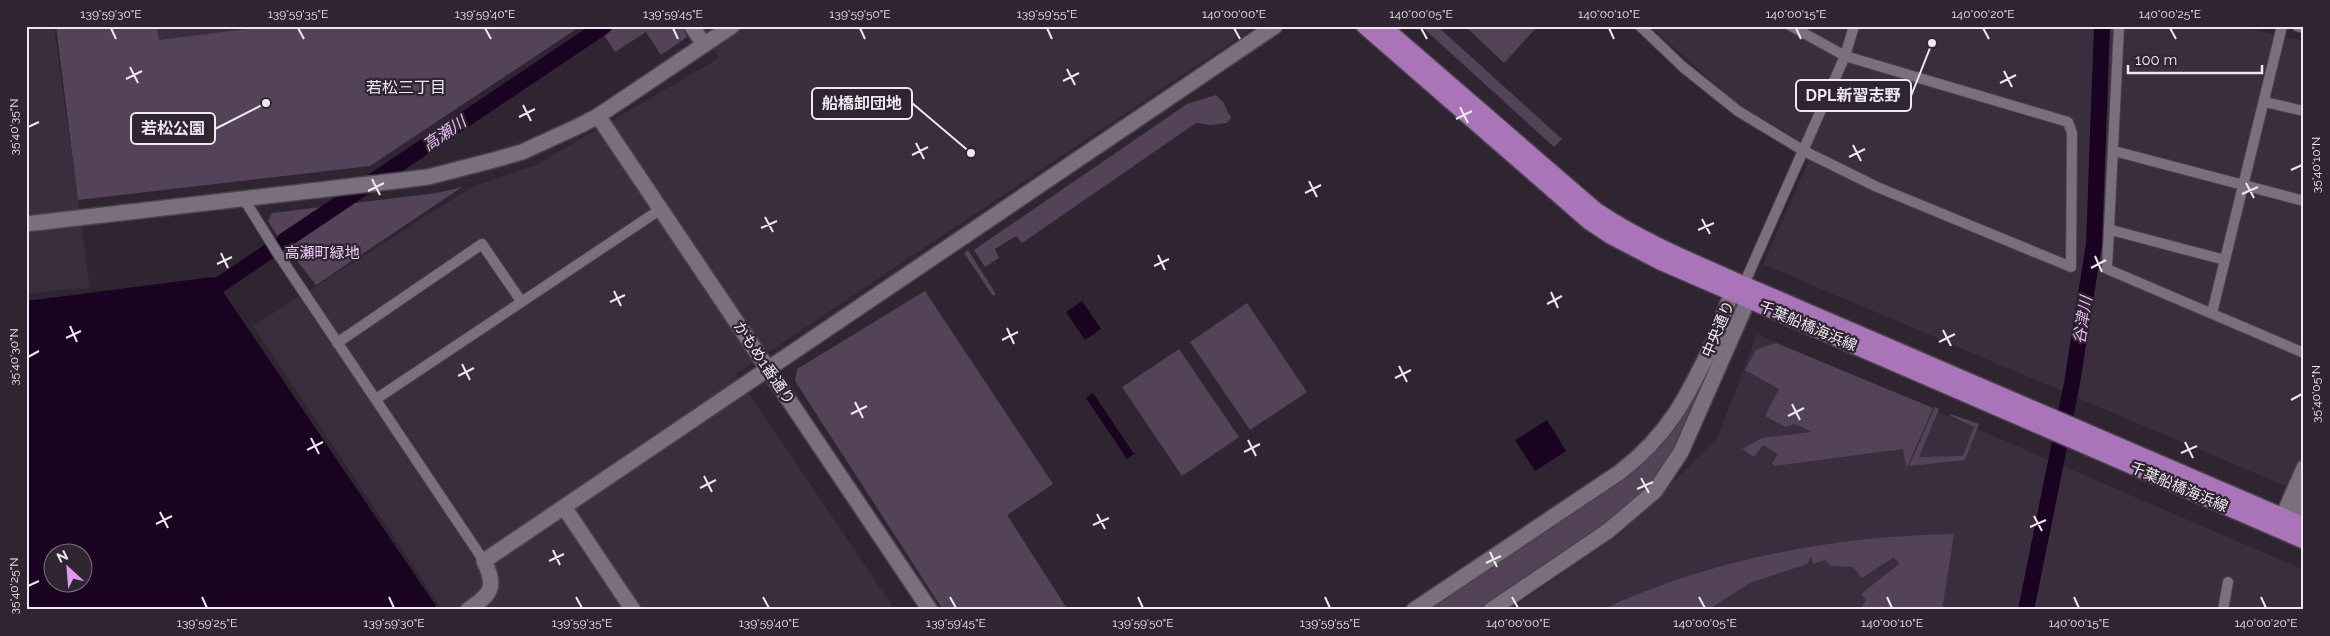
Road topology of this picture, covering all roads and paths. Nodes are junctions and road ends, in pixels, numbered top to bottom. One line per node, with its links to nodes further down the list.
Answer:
1 (692, 26): 13 (street)
2 (732, 26): 13 (street)
3 (1275, 26): 33 (street)
4 (1364, 26): 27 (main road, 千葉船橋海浜線)
5 (1383, 26): 27 (main road, 千葉船橋海浜線)
6 (1640, 26): 18 (street)
7 (1791, 26): 14 (street)
8 (1854, 26): 14 (street)
9 (2119, 26): 19 (street)
10 (2282, 26): 15 (street)
11 (2297, 26): 12 (street)
12 (2304, 28)
13 (704, 45): 17 (street)
14 (1845, 56): 18 (street); 18 (street)
15 (2264, 102): 16 (street); 20 (street)
16 (2304, 111)
17 (598, 116): 21 (street); 23 (street, かもめ1番通り)
18 (1804, 151): 27 (street)
19 (2114, 152): 20 (street); 25 (street)
20 (2244, 185): 22 (street); 26 (street)
21 (244, 198): 24 (street); 31 (street)
22 (2304, 201)
23 (661, 209): 29 (street); 33 (street, かもめ1番通り)
24 (26, 224)
25 (2111, 230): 26 (street); 30 (street)
26 (2225, 260): 30 (street)
27 (1739, 289): 28 (main road, 千葉船橋海浜線); 35 (main road, 千葉船橋海浜線); 46 (street, 中央通り)
28 (1748, 300): 35 (main road, 千葉船橋海浜線); 47 (street, 中央通り)
29 (521, 301): 31 (street); 34 (street)
30 (2212, 313): 32 (street)
31 (337, 343): 34 (street)
32 (2304, 352)
33 (768, 368): 38 (street); 45 (street, かもめ1番通り)
34 (376, 400): 41 (street)
35 (2049, 423): 39 (main road, 千葉船橋海浜線)
36 (2304, 468): 39 (street)
37 (2304, 497): 39 (street)
38 (564, 507): 41 (street); 44 (street)
39 (2291, 523): 40 (main road, 千葉船橋海浜線)
40 (2304, 541)
41 (484, 561): 43 (street)
42 (2228, 582): 48 (street)
43 (468, 610)
44 (633, 610)
45 (930, 610)
46 (1414, 610)
47 (1492, 610)
48 (2223, 610)

